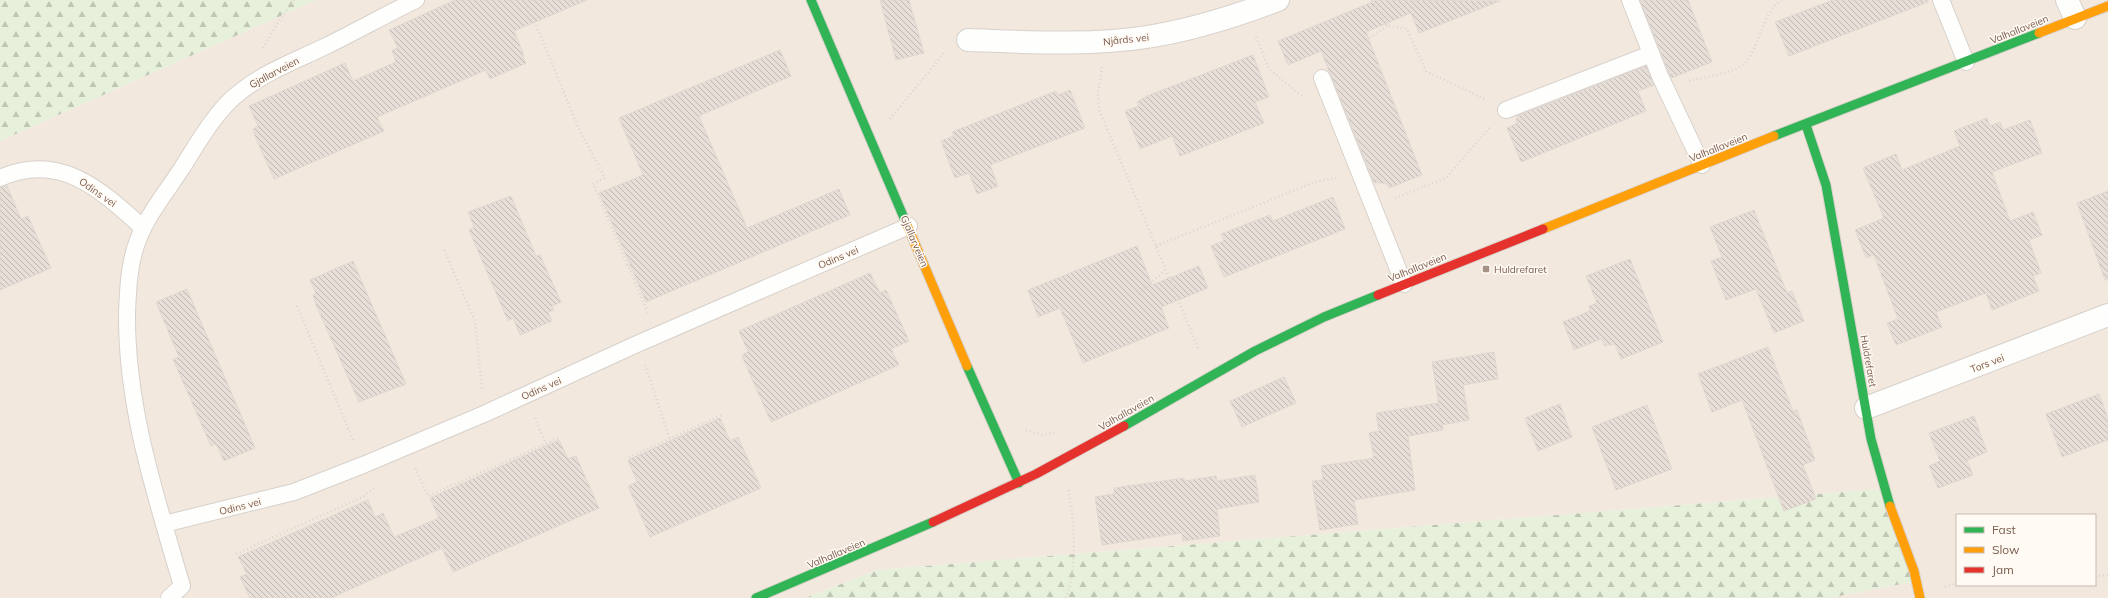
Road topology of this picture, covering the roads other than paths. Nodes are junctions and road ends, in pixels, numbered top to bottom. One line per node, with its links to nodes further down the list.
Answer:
1 (416, 0): 17 (lane, Gjallarveien)
2 (811, 0): 16 (street, Gjallarveien)
3 (1278, 0): 8 (street, Njårds vei)
4 (1630, 0): 9 (lane)
5 (1941, 0): 10 (lane)
6 (2108, 6): 7 (street, Valhallaveien)
7 (2071, 9): 10 (street, Valhallaveien)
8 (968, 40)
9 (1651, 54): 12 (lane); 14 (lane)
10 (1966, 62): 13 (street, Valhallaveien)
11 (1322, 78): 18 (lane)
12 (1506, 110)
13 (1806, 125): 14 (street, Valhallaveien); 20 (street, Huldrefaret)
14 (1702, 165): 18 (street, Valhallaveien)
15 (0, 178): 17 (lane, Odins vei)
16 (909, 226): 21 (street, Gjallarveien); 22 (lane, Odins vei)
17 (143, 228): 22 (lane, Gjallarveien)
18 (1404, 284): 21 (street, Valhallaveien)
19 (2108, 315): 20 (street, Tors vei)
20 (1866, 408): 25 (street, Huldrefaret)
21 (1019, 483): 24 (street, Valhallaveien)
22 (164, 524): 23 (lane, Gjallarveien)
23 (169, 598)
24 (756, 598)
25 (1920, 598)

